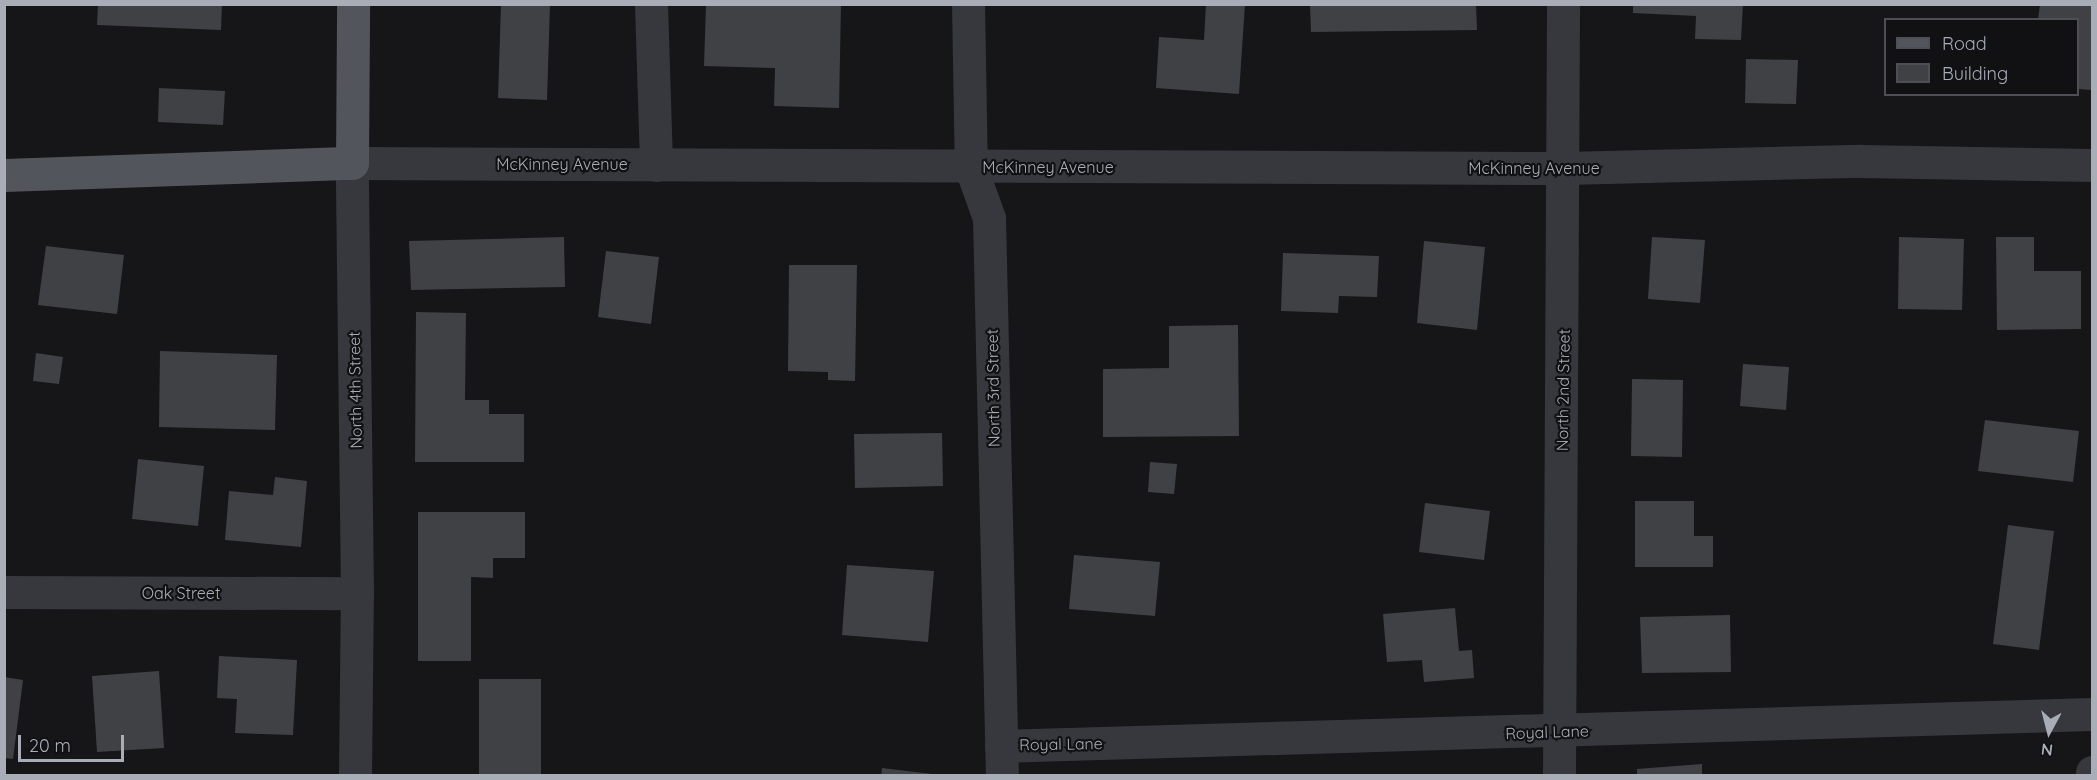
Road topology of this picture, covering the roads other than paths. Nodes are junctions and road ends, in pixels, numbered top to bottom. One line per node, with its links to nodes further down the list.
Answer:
1 (353, 4): 5 (main road, North 4th Street)
2 (651, 4): 6 (street)
3 (968, 4): 8 (street, North 3rd Street)
4 (1563, 4): 9 (street, North 2nd Street)
5 (352, 163): 6 (street, McKinney Avenue); 10 (main road, McKinney Avenue); 12 (street, North 4th Street)
6 (656, 165): 8 (street, McKinney Avenue)
7 (2092, 165): 9 (street, McKinney Avenue)
8 (971, 168): 9 (street, McKinney Avenue); 15 (street, North 3rd Street)
9 (1565, 168): 14 (street, North 2nd Street)
10 (4, 175)
11 (4, 592): 12 (street, Oak Street)
12 (357, 593): 16 (street, North 4th Street)
13 (2092, 714): 14 (street, Royal Lane)
14 (1559, 732): 15 (street, Royal Lane); 17 (street, North 2nd Street)
15 (1001, 761)
16 (355, 776)
17 (1559, 776)

